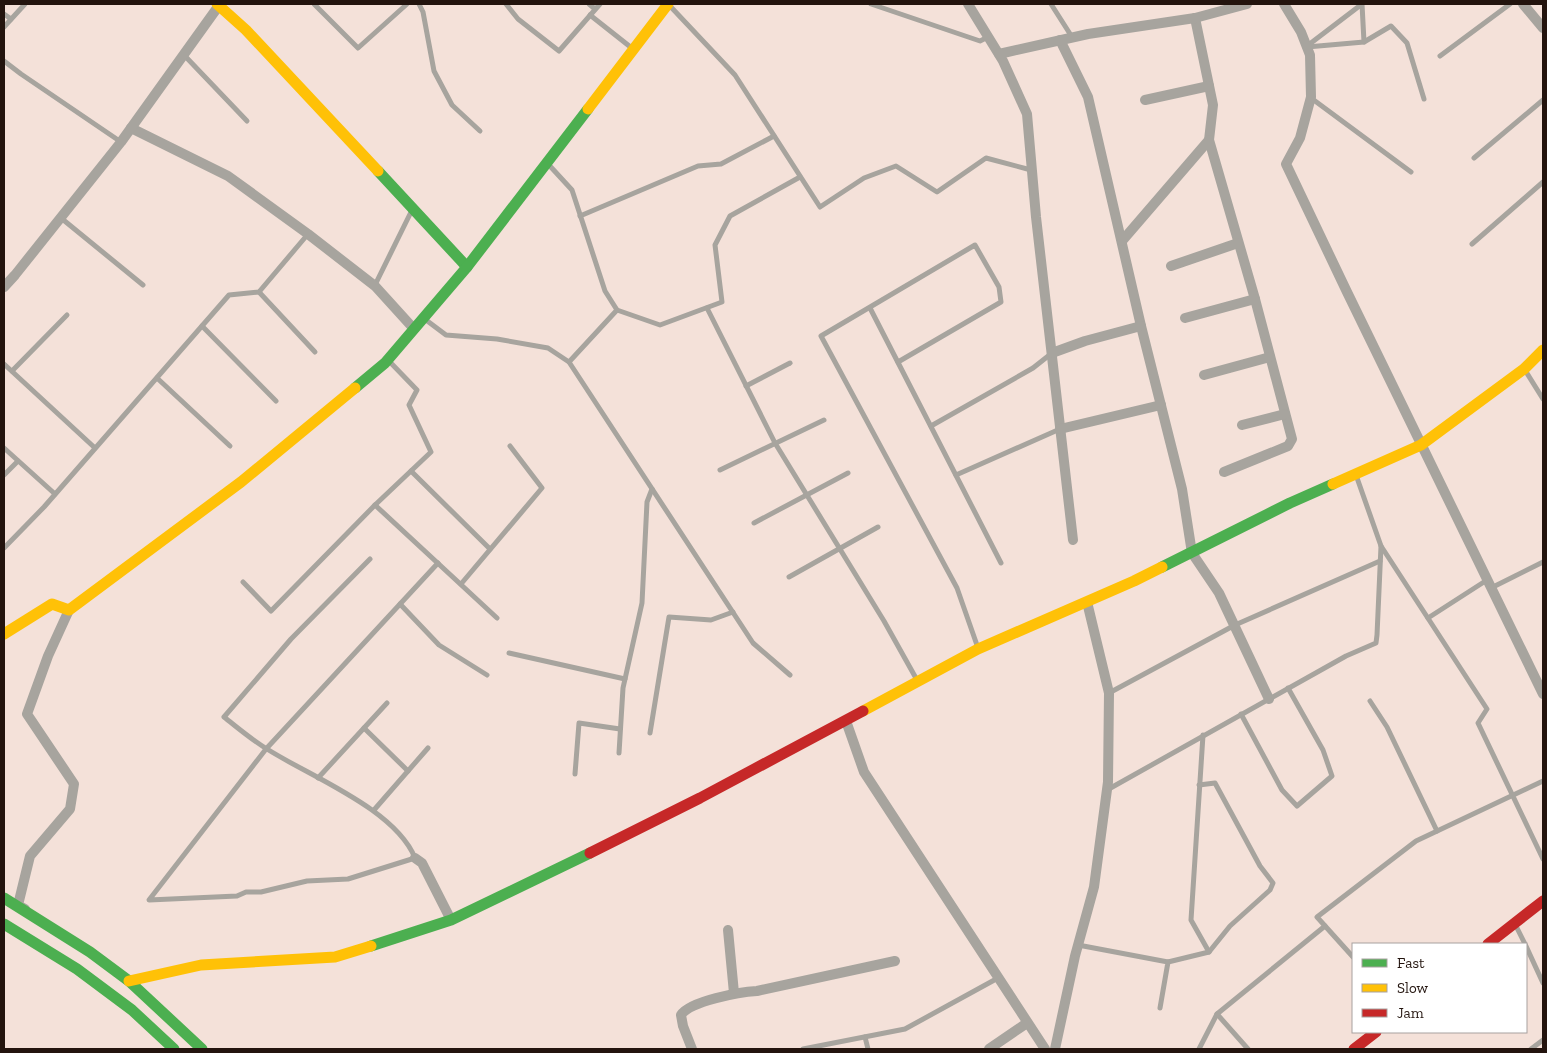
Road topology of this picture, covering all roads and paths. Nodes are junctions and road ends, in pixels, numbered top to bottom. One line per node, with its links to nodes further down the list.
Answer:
1 (25, 4): 21 (lane)
2 (218, 4): 30 (street); 51 (street)
3 (314, 4): 4 (lane)
4 (407, 4)
5 (419, 4): 41 (lane)
6 (506, 4): 19 (lane)
7 (589, 4): 17 (lane)
8 (600, 4): 17 (lane)
9 (668, 4): 29 (street); 42 (lane)
10 (871, 4): 24 (lane)
11 (968, 4): 24 (street)
12 (1052, 4): 25 (lane)
13 (1247, 4): 20 (street)
14 (1284, 4): 28 (street)
15 (1510, 4): 32 (lane)
16 (1523, 4): 23 (street)
17 (595, 10): 19 (lane)
18 (4, 14): 21 (lane)
19 (590, 15): 29 (lane)
20 (1195, 18): 25 (street); 34 (street)
21 (11, 19): 22 (lane)
22 (4, 27)
23 (1543, 28)
24 (988, 37): 31 (street)
25 (1072, 37): 26 (street)
26 (1060, 40): 31 (street); 55 (street)
27 (1364, 42): 28 (lane); 28 (lane); 36 (lane)
28 (1307, 47): 35 (street)
29 (633, 49): 46 (street)
30 (184, 54): 39 (lane); 40 (street)
31 (999, 54): 47 (street)
32 (1440, 56)
33 (4, 61): 44 (lane)
34 (1209, 86): 37 (street); 43 (street)
35 (1311, 98): 48 (lane); 97 (street)
36 (1424, 99)
37 (1145, 100)
38 (1543, 100): 45 (lane)
39 (247, 121)
40 (131, 128): 44 (street); 54 (street)
41 (480, 131)
42 (774, 136): 49 (lane); 52 (lane)
43 (1209, 140): 55 (street); 56 (street)
44 (121, 142): 53 (street)
45 (1474, 158)
46 (547, 162): 52 (lane); 58 (street)
47 (1032, 170): 49 (lane); 76 (street)
48 (1411, 172)
49 (800, 177): 65 (lane)
50 (1543, 182): 57 (lane)
51 (413, 208): 58 (street); 61 (lane)
52 (580, 216): 67 (lane)
53 (61, 218): 60 (lane); 62 (street)
54 (308, 234): 61 (street); 63 (lane)
55 (1122, 241): 72 (street)
56 (1238, 243): 59 (street); 64 (street)
57 (1472, 244)
58 (467, 266): 69 (street)
59 (1171, 266)
60 (143, 285)
61 (375, 286): 73 (street)
62 (4, 287)
63 (259, 292): 71 (lane); 75 (lane)
64 (1255, 299): 70 (street); 77 (street)
65 (707, 308): 67 (lane); 87 (lane)
66 (870, 308): 80 (lane); 80 (lane); 139 (lane)
67 (617, 310): 79 (lane)
68 (67, 315): 84 (lane)
69 (423, 318): 73 (street); 79 (lane)
70 (1185, 318)
71 (202, 326): 86 (lane); 89 (lane)
72 (1141, 326): 76 (street); 90 (street)
73 (414, 329): 78 (street)
74 (1543, 350): 83 (street)
75 (315, 352)
76 (1052, 353): 93 (lane); 95 (street)
77 (1270, 357): 85 (street); 91 (street)
78 (388, 360): 104 (lane); 133 (street)
79 (569, 362): 110 (lane)
80 (898, 362): 93 (lane)
81 (790, 363): 87 (lane)
82 (4, 364): 84 (lane)
83 (1524, 369): 88 (lane); 97 (street)
84 (12, 371): 101 (lane)
85 (1204, 375)
86 (157, 378): 98 (lane); 101 (lane)
87 (746, 386): 96 (lane)
88 (1543, 400)
89 (276, 401)
90 (1161, 405): 95 (street); 121 (street)
91 (1286, 414): 94 (street); 105 (street)
92 (824, 420): 96 (lane)
93 (931, 426): 109 (lane)
94 (1242, 426)
95 (1060, 430): 109 (lane); 116 (street)
96 (775, 443): 103 (lane); 112 (lane)
97 (1421, 445): 107 (street); 130 (street)
98 (230, 446)
99 (510, 446): 120 (lane)
100 (4, 448): 102 (lane)
101 (95, 448): 111 (lane)
102 (18, 461): 108 (lane); 111 (lane)
103 (720, 470)
104 (411, 471): 113 (lane); 120 (lane)
105 (1224, 472)
106 (848, 473): 112 (lane)
107 (1355, 474): 117 (lane); 121 (street)
108 (4, 475)
109 (956, 475): 126 (lane)
110 (652, 489): 134 (lane); 143 (lane)
111 (55, 494): 118 (lane)
112 (806, 495): 114 (lane); 119 (lane)
113 (375, 505): 125 (lane); 128 (lane)
114 (754, 523)
115 (878, 526): 119 (lane)
116 (1073, 540)
117 (1381, 546): 123 (lane); 136 (lane)
118 (4, 548)
119 (839, 548): 127 (lane); 144 (lane)
120 (490, 549): 129 (lane)
121 (1192, 553): 131 (street); 137 (street)
122 (370, 559): 158 (lane)
123 (1380, 562): 137 (lane); 145 (lane)
124 (1543, 562): 130 (lane)
125 (438, 563): 129 (lane); 132 (lane)
126 (1001, 563)
127 (789, 577)
128 (243, 582)
129 (461, 584): 135 (lane)
130 (1489, 584): 136 (lane); 147 (street)
131 (1087, 602): 139 (street); 146 (street)
132 (400, 604): 141 (lane); 158 (lane)
133 (69, 610): 138 (street); 182 (street)
134 (733, 612): 142 (lane); 155 (lane)
135 (497, 618)
136 (1428, 618): 166 (lane)
137 (1235, 625): 146 (lane); 148 (street)
138 (4, 634)
139 (978, 649): 144 (street)
140 (509, 653): 143 (lane)
141 (487, 675)
142 (790, 675)
143 (625, 679): 154 (lane)
144 (918, 682): 152 (street)
145 (1288, 688): 148 (lane); 151 (lane)
146 (1109, 693): 165 (street)
147 (1543, 694)
148 (1268, 699): 151 (lane)
149 (1370, 701): 168 (lane)
150 (388, 703): 153 (lane)
151 (1241, 714): 156 (lane)
152 (846, 721): 173 (street); 187 (street)
153 (364, 728): 160 (lane); 162 (lane)
154 (620, 729): 159 (lane); 161 (lane)
155 (650, 733)
156 (1202, 735): 164 (lane); 165 (lane)
157 (428, 748): 160 (lane)
158 (266, 749): 162 (lane); 169 (lane)
159 (619, 753)
160 (408, 771): 167 (lane)
161 (574, 774)
162 (318, 778): 167 (lane)
163 (1543, 781): 166 (lane)
164 (1199, 785): 183 (lane); 183 (lane)
165 (1106, 790): 180 (street)
166 (1513, 795): 168 (lane); 170 (lane)
167 (374, 810): 169 (lane)
168 (1437, 831): 176 (lane)
169 (415, 858): 173 (street)
170 (1543, 859)
171 (4, 898): 182 (street)
172 (1543, 901): 174 (street)
173 (451, 920): 188 (street)
174 (1515, 923): 178 (street); 179 (lane)
175 (4, 924): 197 (street)
176 (1325, 926): 184 (lane); 192 (lane)
177 (728, 930): 190 (street)
178 (1489, 943)
179 (1524, 943)
180 (1078, 945): 186 (lane); 204 (street)
181 (1527, 949): 189 (lane)
182 (90, 952): 188 (street)
183 (1209, 952): 186 (lane)
184 (1352, 956)
185 (895, 961): 190 (street)
186 (1168, 962): 191 (lane)
187 (998, 978): 193 (street); 195 (lane)
188 (129, 982): 198 (street)
189 (1543, 983)
190 (734, 993): 199 (street)
191 (1160, 1008)
192 (1217, 1014): 205 (lane); 206 (lane)
193 (1028, 1023): 202 (street); 203 (street)
194 (1375, 1033): 207 (street)
195 (865, 1037): 200 (lane); 201 (lane)
196 (1543, 1040): 208 (lane)
197 (174, 1049)
198 (202, 1049)
199 (692, 1049)
200 (806, 1049)
201 (868, 1049)
202 (989, 1049)
203 (1045, 1049)
204 (1055, 1049)
205 (1199, 1049)
206 (1248, 1049)
207 (1354, 1049)
208 (1532, 1049)

